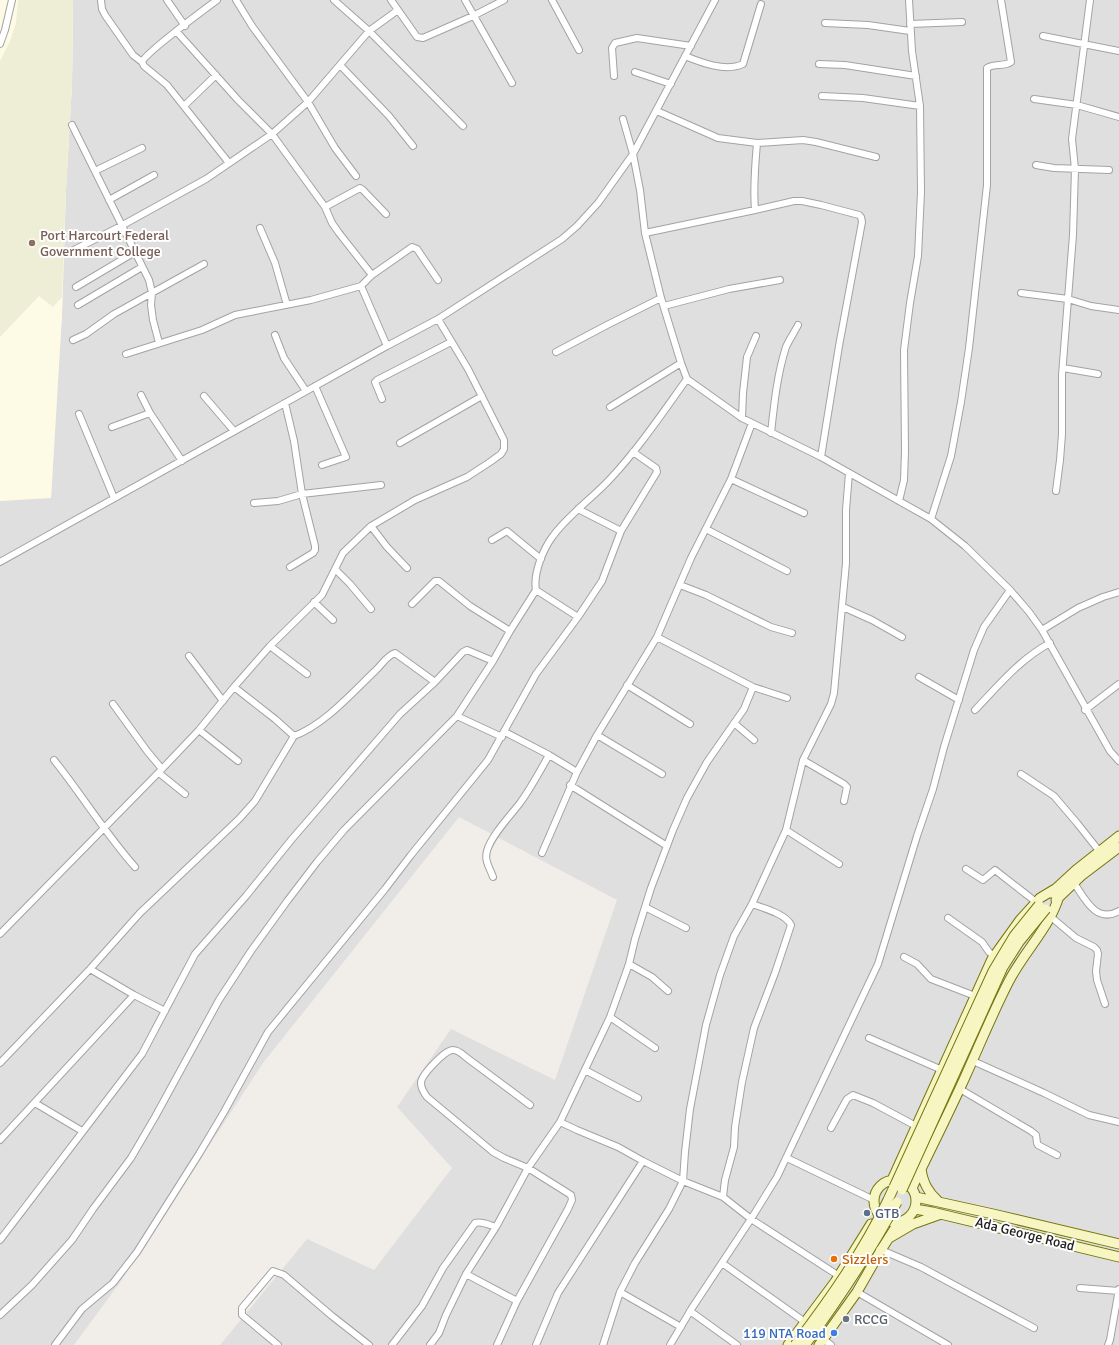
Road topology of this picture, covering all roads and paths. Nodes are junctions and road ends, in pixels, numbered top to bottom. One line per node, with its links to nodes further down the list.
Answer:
1 (12, 0): 26 (street)
2 (101, 0): 31 (street)
3 (167, 0): 20 (street)
4 (217, 0): 20 (street)
5 (236, 0): 42 (street)
6 (334, 0): 22 (street)
7 (391, 0): 16 (street)
8 (465, 0): 17 (street)
9 (504, 0): 17 (street)
10 (552, 0): 28 (street)
11 (715, 0): 27 (street)
12 (909, 0): 21 (street)
13 (1001, 0): 132 (street)
14 (1090, 0): 25 (street)
15 (761, 4): 30 (street)
16 (398, 10): 17 (street); 22 (street)
17 (473, 16): 38 (street)
18 (962, 22): 21 (street)
19 (825, 23): 21 (street)
20 (184, 26): 23 (street)
21 (910, 27): 37 (street)
22 (369, 31): 33 (street); 50 (street)
23 (177, 32): 31 (street); 35 (street)
24 (1043, 36): 25 (street)
25 (1085, 43): 29 (street); 43 (street)
26 (0, 44)
27 (690, 46): 30 (street); 36 (street)
28 (579, 50)
29 (1119, 51)
30 (685, 56): 39 (street)
31 (142, 62): 44 (street)
32 (819, 64): 37 (street)
33 (340, 65): 42 (street); 53 (street)
34 (635, 72): 39 (street)
35 (216, 74): 44 (street); 51 (street)
36 (614, 76)
37 (916, 76): 45 (street)
38 (512, 83)
39 (670, 84): 46 (street)
40 (822, 96): 45 (street)
41 (1034, 99): 43 (street)
42 (308, 102): 51 (street); 63 (street)
43 (1077, 105): 47 (street); 59 (street)
44 (184, 106): 57 (street)
45 (920, 106): 128 (street)
46 (657, 111): 52 (street); 55 (street)
47 (1119, 117)
48 (623, 119): 55 (street)
49 (72, 125): 61 (street)
50 (463, 126)
51 (272, 134): 57 (street); 65 (street)
52 (757, 143): 56 (street); 66 (street)
53 (413, 146)
54 (142, 148): 61 (street)
55 (633, 154): 70 (street); 88 (street)
56 (876, 157)
57 (229, 163): 68 (street)
58 (1036, 165): 59 (street)
59 (1075, 169): 60 (street); 83 (street)
60 (1109, 170)
61 (95, 171): 64 (street)
62 (154, 175): 64 (street)
63 (356, 176)
64 (109, 200): 68 (street)
65 (325, 207): 67 (street); 75 (street)
66 (756, 210): 70 (street); 119 (street)
67 (386, 214)
68 (121, 226): 71 (street); 72 (street)
69 (260, 228): 85 (street)
70 (645, 233): 82 (street)
71 (70, 252)
72 (135, 252): 74 (street); 79 (street)
73 (204, 264): 80 (street)
74 (142, 267): 80 (street); 84 (street)
75 (372, 275): 76 (street); 78 (street)
76 (438, 280)
77 (780, 280): 86 (street)
78 (361, 286): 85 (street); 95 (street)
79 (76, 287)
80 (152, 293): 92 (street); 94 (street)
81 (1021, 293): 83 (street)
82 (661, 298): 86 (street); 96 (street)
83 (1068, 299): 87 (street); 99 (street)
84 (78, 305)
85 (287, 305): 94 (street)
86 (664, 306): 98 (street)
87 (1119, 310)
88 (438, 319): 93 (street); 95 (street)
89 (798, 326): 116 (street)
90 (275, 335): 103 (street)
91 (756, 336): 112 (street)
92 (74, 340)
93 (451, 342): 106 (street); 107 (street)
94 (159, 343): 97 (street)
95 (387, 346): 102 (street)
96 (556, 352)
97 (126, 354)
98 (681, 363): 101 (street); 109 (street)
99 (1063, 368): 100 (street); 125 (street)
100 (1098, 374)
101 (687, 379): 112 (street); 118 (street)
102 (315, 386): 103 (street); 121 (street)
103 (306, 391): 108 (street)
104 (141, 395): 110 (street)
105 (204, 396): 115 (street)
106 (482, 396): 117 (street); 133 (street)
107 (382, 399)
108 (286, 403): 115 (street); 126 (street)
109 (610, 407)
110 (150, 413): 114 (street); 120 (street)
111 (78, 414): 127 (street)
112 (742, 418): 113 (street)
113 (752, 423): 116 (street); 123 (street)
114 (112, 427)
115 (234, 431): 120 (street)
116 (771, 433): 119 (street)
117 (400, 443)
118 (633, 452): 130 (street); 135 (street)
119 (821, 457): 122 (street)
120 (182, 461): 127 (street)
121 (322, 465)
122 (849, 474): 128 (street); 149 (street)
123 (731, 479): 131 (street); 134 (street)
124 (381, 485): 126 (street)
125 (1056, 491)
126 (302, 494): 129 (street); 139 (street)
127 (114, 498): 138 (street)
128 (900, 502): 132 (street)
129 (254, 503)
130 (578, 509): 135 (street); 137 (street)
131 (804, 514)
132 (931, 519): 145 (street)
133 (371, 526): 140 (street); 141 (street)
134 (706, 529): 142 (street); 143 (street)
135 (621, 531): 151 (street)
136 (492, 540): 137 (street)
137 (541, 559): 144 (street)
138 (0, 562)
139 (290, 567)
140 (407, 568)
141 (335, 569): 147 (street); 150 (street)
142 (787, 571)
143 (680, 585): 155 (street); 157 (street)
144 (536, 590): 151 (street); 154 (street)
145 (1010, 590): 153 (street); 170 (street)
146 (1119, 592): 153 (street)
147 (314, 602): 152 (street); 159 (street)
148 (412, 604): 154 (street)
149 (843, 607): 156 (street); 185 (street)
150 (371, 609)
151 (578, 617): 179 (street)
152 (334, 620)
153 (1042, 630): 158 (street)
154 (510, 631): 161 (street)
155 (792, 633)
156 (902, 636)
157 (657, 637): 166 (street); 168 (street)
158 (1050, 643): 173 (street); 174 (street)
159 (270, 646): 162 (street); 167 (street)
160 (189, 656): 171 (street)
161 (493, 661): 164 (street); 175 (street)
162 (307, 674)
163 (919, 677): 170 (street)
164 (435, 682): 181 (street); 223 (street)
165 (1119, 684): 174 (street)
166 (627, 685): 177 (street); 180 (street)
167 (234, 687): 171 (street); 181 (street)
168 (753, 687): 169 (street); 176 (street)
169 (787, 698)
170 (959, 700): 242 (street)
171 (223, 701): 178 (street)
172 (113, 704): 188 (street)
173 (975, 710)
174 (1085, 710): 187 (street)
175 (457, 716): 179 (street); 275 (street)
176 (734, 723): 182 (street); 198 (street)
177 (690, 724)
178 (199, 730): 186 (street); 188 (street)
179 (503, 735): 183 (street); 280 (street)
180 (597, 735): 189 (street); 190 (street)
181 (294, 736): 218 (street)
182 (754, 740)
183 (549, 755): 189 (street); 205 (street)
184 (54, 760): 195 (street)
185 (803, 760): 194 (street); 196 (street)
186 (238, 761)
187 (1119, 761)
188 (160, 771): 193 (street); 195 (street)
189 (577, 772): 192 (street)
190 (662, 774)
191 (1021, 774): 200 (street)
192 (570, 785): 198 (street); 201 (street)
193 (185, 794)
194 (844, 801)
195 (104, 828): 203 (street); 214 (street)
196 (786, 830): 202 (street); 208 (street)
197 (1119, 836): 200 (main road)
198 (667, 846): 209 (street)
199 (1119, 846): 206 (main road)
200 (1100, 852): 207 (main road)
201 (542, 853)
202 (839, 864)
203 (134, 867)
204 (966, 869): 210 (street)
205 (493, 877)
206 (1074, 883): 207 (main road); 211 (street)
207 (1057, 892): 210 (main road); 210 (main road)
208 (752, 904): 246 (street); 249 (street)
209 (645, 907): 213 (street); 217 (street)
210 (1043, 908): 215 (main road); 222 (street); 227 (main road); 291 (main road, bridge); 292 (main road, bridge)
211 (1119, 911)
212 (948, 918): 215 (street)
213 (686, 928)
214 (0, 934)
215 (994, 956): 221 (main road)
216 (904, 957): 221 (street)
217 (629, 964): 219 (street); 224 (street)
218 (90, 969): 220 (street); 228 (street)
219 (668, 991)
220 (134, 995): 223 (street); 233 (street)
221 (975, 996): 230 (main road)
222 (1105, 1004)
223 (166, 1011): 239 (street)
224 (610, 1017): 226 (street); 229 (street)
225 (870, 1038): 230 (street)
226 (655, 1048)
227 (973, 1060): 231 (main road); 236 (street)
228 (0, 1063)
229 (584, 1070): 232 (street); 235 (street)
230 (942, 1070): 237 (main road)
231 (960, 1089): 241 (street); 245 (main road)
232 (638, 1098)
233 (35, 1103): 239 (street); 240 (street)
234 (530, 1105): 244 (street)
235 (560, 1122): 243 (street); 244 (street)
236 (1119, 1122)
237 (916, 1126): 238 (street); 247 (main road)
238 (831, 1128)
239 (82, 1131): 261 (street)
240 (0, 1140)
241 (1057, 1155)
242 (787, 1158): 251 (street); 256 (street)
243 (643, 1161): 246 (street); 286 (street)
244 (528, 1168): 258 (street); 272 (street)
245 (921, 1169): 248 (main road); 252 (main road)
246 (683, 1180): 249 (street); 270 (street)
247 (892, 1180): 248 (main road); 251 (main road)
248 (912, 1188): 250 (main road)
249 (723, 1197): 256 (street)
250 (916, 1197): 252 (main road, Ada George Road); 253 (main road)
251 (874, 1200): 254 (main road)
252 (936, 1201): 262 (main road, Ada George Road)
253 (915, 1209): 255 (main road, Ada George Road); 257 (main road)
254 (878, 1212): 257 (main road); 259 (main road)
255 (942, 1214): 260 (main road); 264 (main road, Ada George Road)
256 (751, 1219): 265 (street); 267 (street)
257 (899, 1222): 260 (main road)
258 (496, 1228): 266 (street); 283 (street)
259 (862, 1239): 263 (street); 267 (main road)
260 (888, 1239): 263 (main road)
261 (0, 1240)
262 (1119, 1244)
263 (881, 1250): 271 (main road); 278 (street)
264 (1119, 1257)
265 (722, 1263): 274 (street); 276 (street)
266 (466, 1274): 272 (street); 284 (street)
267 (839, 1276): 276 (main road)
268 (1080, 1288): 269 (street)
269 (1119, 1290): 273 (street)
270 (620, 1292): 277 (street); 287 (street)
271 (857, 1292): 279 (main road); 294 (street)
272 (517, 1301): 285 (street)
273 (1118, 1303): 295 (street)
274 (690, 1311): 277 (street); 289 (street)
275 (0, 1315)
276 (805, 1322): 290 (main road)
277 (681, 1327): 288 (street)
278 (1034, 1328)
279 (821, 1342): 293 (street)
280 (55, 1345)
281 (278, 1345): 282 (street)
282 (369, 1345)
283 (392, 1345)
284 (430, 1345)
285 (497, 1345)
286 (536, 1345)
287 (603, 1345)
288 (670, 1345)
289 (737, 1345)
290 (788, 1345)
291 (795, 1345)
292 (805, 1345)
293 (831, 1345)
294 (948, 1345)
295 (1108, 1345)

